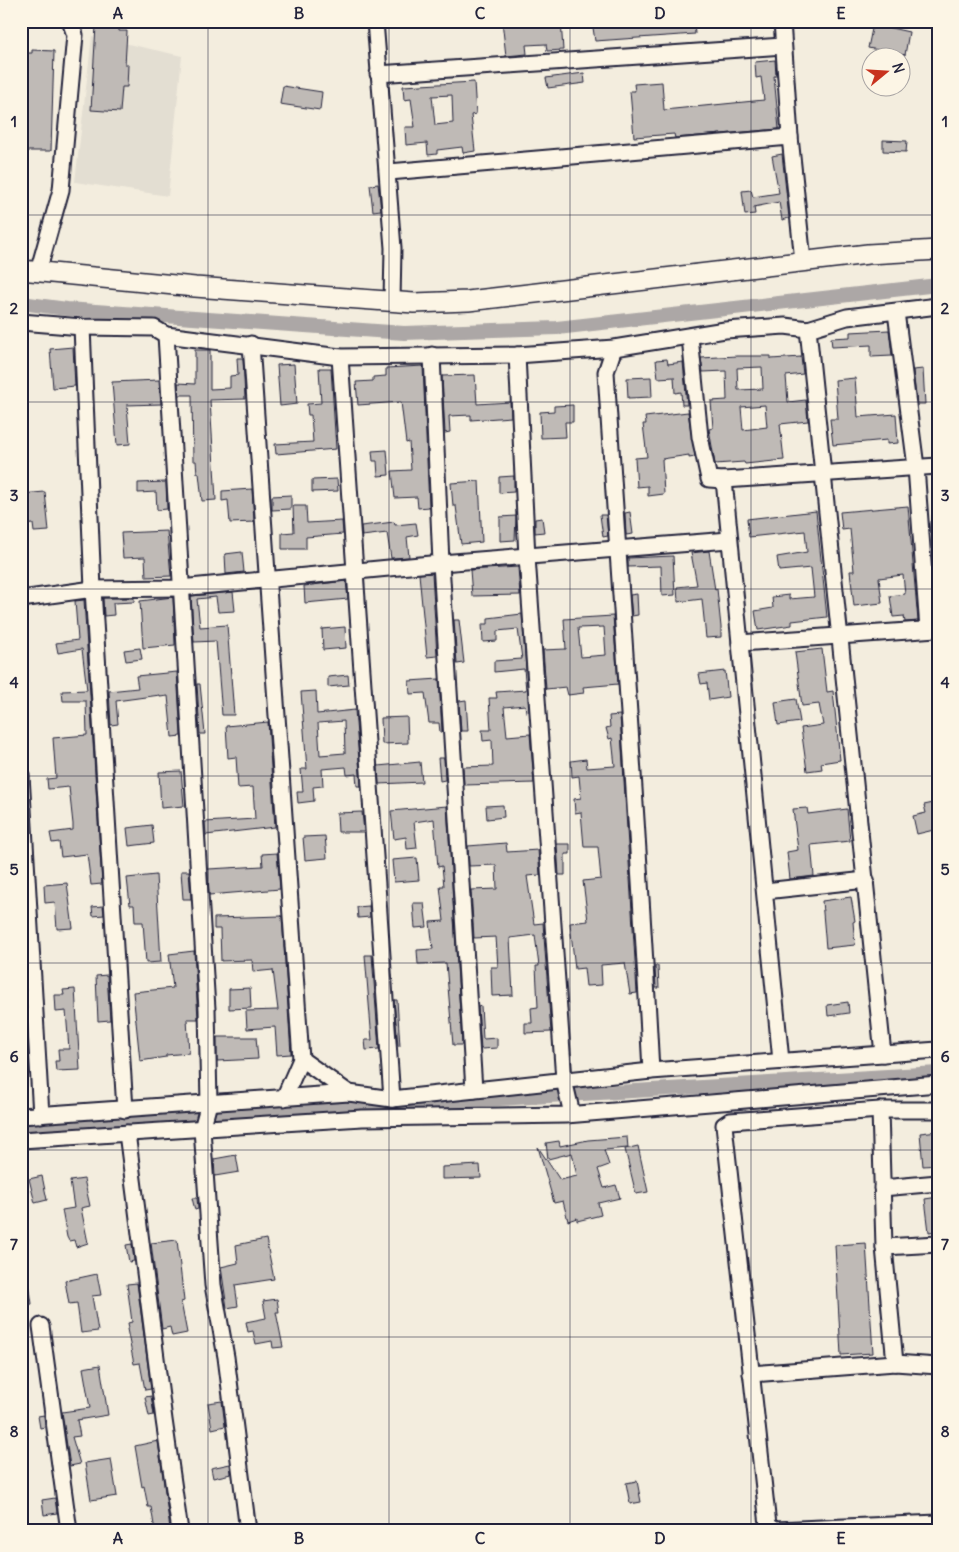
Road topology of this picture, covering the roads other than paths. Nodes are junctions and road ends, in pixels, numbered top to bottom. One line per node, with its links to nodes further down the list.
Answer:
1 (70, 21): 10 (street)
2 (375, 21): 5 (street)
3 (782, 21): 4 (street)
4 (784, 46): 5 (street); 6 (street)
5 (378, 74): 7 (street)
6 (790, 137): 7 (street); 9 (street)
7 (388, 172): 11 (street)
8 (938, 250): 9 (street)
9 (804, 261): 11 (street)
10 (30, 271): 11 (street)
11 (392, 301)
12 (938, 306): 13 (street)
13 (896, 312): 16 (street); 25 (street)
14 (21, 322): 15 (street)
15 (82, 327): 17 (street); 35 (street)
16 (808, 329): 18 (street); 26 (street)
17 (166, 335): 19 (street); 34 (street)
18 (690, 337): 20 (street); 27 (street)
19 (251, 344): 23 (street); 33 (street)
20 (614, 348): 22 (street); 29 (street)
21 (432, 355): 22 (street); 23 (street); 31 (street)
22 (517, 355): 30 (street)
23 (340, 357): 32 (street)
24 (938, 466): 25 (street)
25 (916, 467): 26 (street); 37 (street)
26 (823, 474): 27 (street); 38 (street)
27 (724, 480): 28 (street)
28 (729, 540): 29 (street); 39 (street)
29 (617, 550): 30 (street); 47 (street)
30 (526, 557): 31 (street); 48 (street)
31 (441, 563): 32 (street); 50 (street)
32 (355, 570): 33 (street); 53 (street)
33 (267, 579): 34 (street); 45 (street)
34 (180, 588): 35 (street); 54 (street)
35 (93, 589): 36 (street); 55 (street)
36 (21, 599)
37 (933, 629): 38 (street)
38 (840, 635): 39 (street); 41 (street)
39 (740, 642): 42 (street)
40 (21, 775): 58 (street)
41 (866, 880): 42 (street); 44 (street)
42 (765, 891): 46 (street)
43 (938, 1050): 44 (street)
44 (883, 1054): 46 (street)
45 (301, 1059): 51 (street); 52 (street)
46 (781, 1061): 47 (street)
47 (651, 1071): 48 (street)
48 (564, 1080): 50 (street); 59 (street)
49 (938, 1084): 59 (street)
50 (474, 1090): 53 (street)
51 (350, 1093): 52 (street); 53 (street)
52 (284, 1098): 54 (street)
53 (392, 1098)
54 (209, 1103): 55 (street); 61 (street)
55 (125, 1110): 58 (street)
56 (880, 1110): 57 (street); 65 (street); 71 (street)
57 (938, 1110)
58 (41, 1114): 60 (street)
59 (572, 1114): 61 (street)
60 (21, 1116)
61 (202, 1129): 62 (street); 76 (street)
62 (127, 1133): 63 (street); 75 (street)
63 (21, 1140)
64 (938, 1183): 65 (street)
65 (882, 1188): 67 (street)
66 (938, 1244): 67 (street)
67 (884, 1247): 69 (street)
68 (41, 1326): 74 (street)
69 (895, 1363): 70 (street); 71 (street)
70 (938, 1366)
71 (751, 1374): 73 (street)
72 (938, 1523): 73 (street)
73 (891, 1528)
74 (68, 1531)
75 (180, 1531)
76 (248, 1531)

